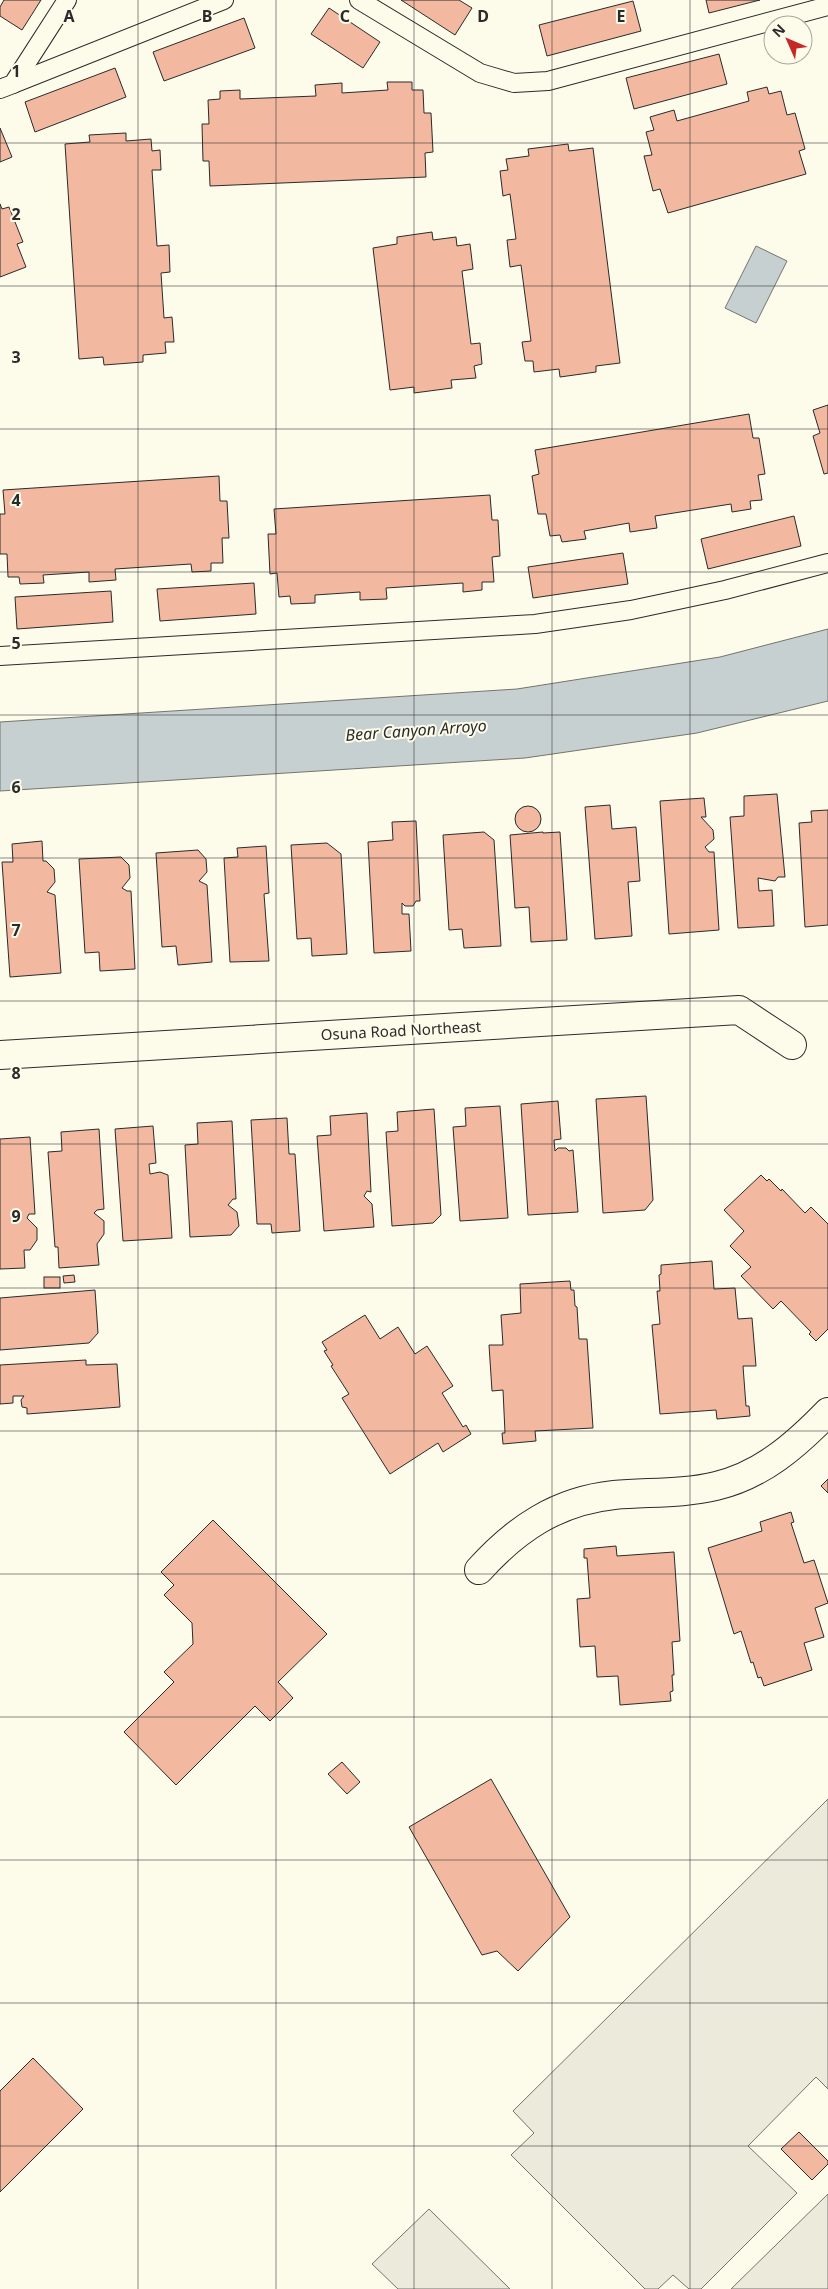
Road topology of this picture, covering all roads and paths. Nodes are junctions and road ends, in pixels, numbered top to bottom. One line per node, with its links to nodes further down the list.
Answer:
1 (67, 0): 5 (lane)
2 (224, 0): 5 (lane)
3 (359, 0): 4 (lane)
4 (828, 6)
5 (6, 87)
6 (828, 563): 7 (lane)
7 (0, 656)
8 (792, 1045): 9 (street, Osuna Road Northeast)
9 (0, 1056)
10 (828, 1412): 11 (street)
11 (478, 1570)

